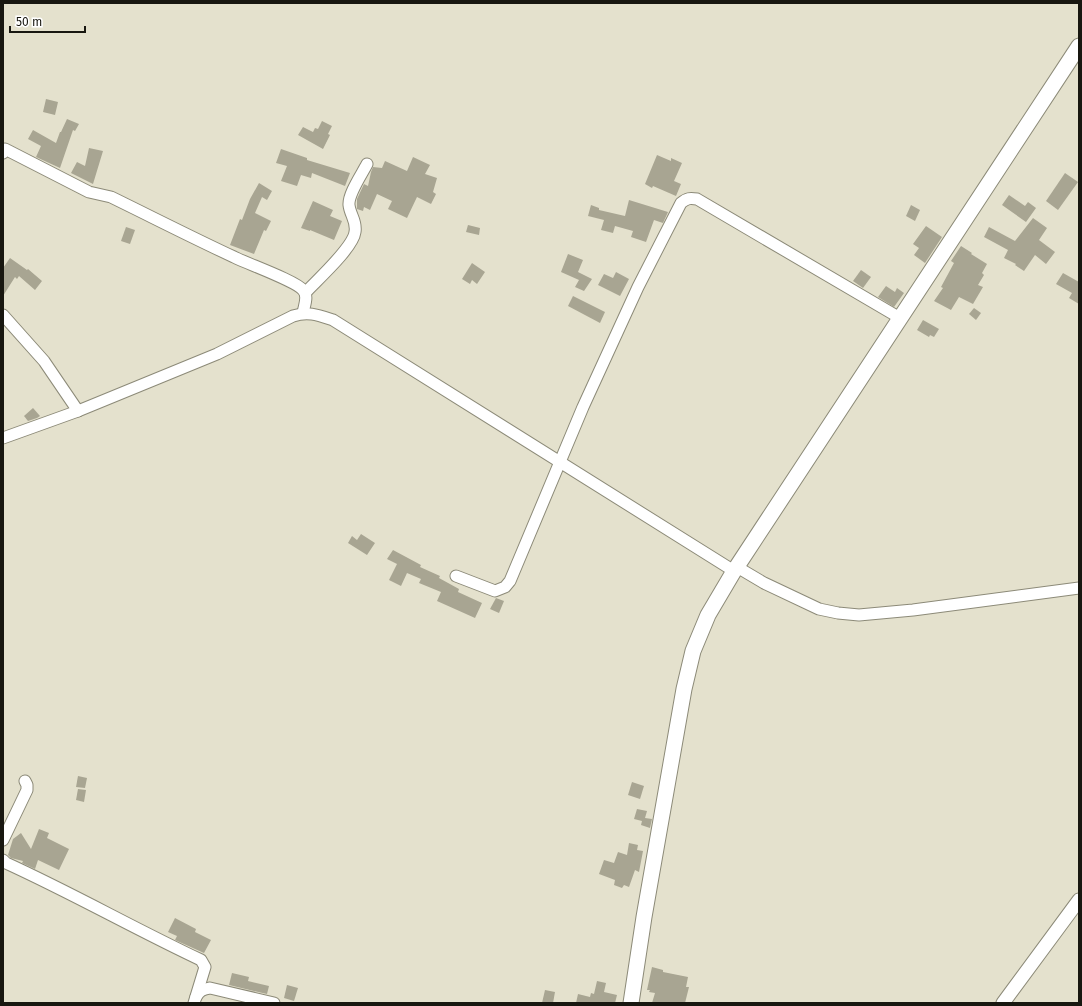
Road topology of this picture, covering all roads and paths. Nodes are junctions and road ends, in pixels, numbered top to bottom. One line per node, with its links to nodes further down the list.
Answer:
1 (1079, 46): 7 (main road)
2 (4, 150): 4 (street)
3 (367, 164): 4 (street)
4 (305, 293): 5 (street)
5 (303, 313): 8 (street); 10 (street)
6 (3, 315): 8 (street)
7 (900, 318): 10 (street); 11 (main road)
8 (78, 411): 9 (street)
9 (3, 438)
10 (559, 462): 11 (street); 12 (street)
11 (735, 569): 13 (street); 20 (main road)
12 (456, 576)
13 (1079, 588)
14 (25, 781): 15 (street)
15 (3, 840)
16 (3, 860): 18 (street)
17 (1079, 900): 21 (street)
18 (195, 1000): 19 (street)
19 (274, 1003)
20 (631, 1003)
21 (1003, 1003)

